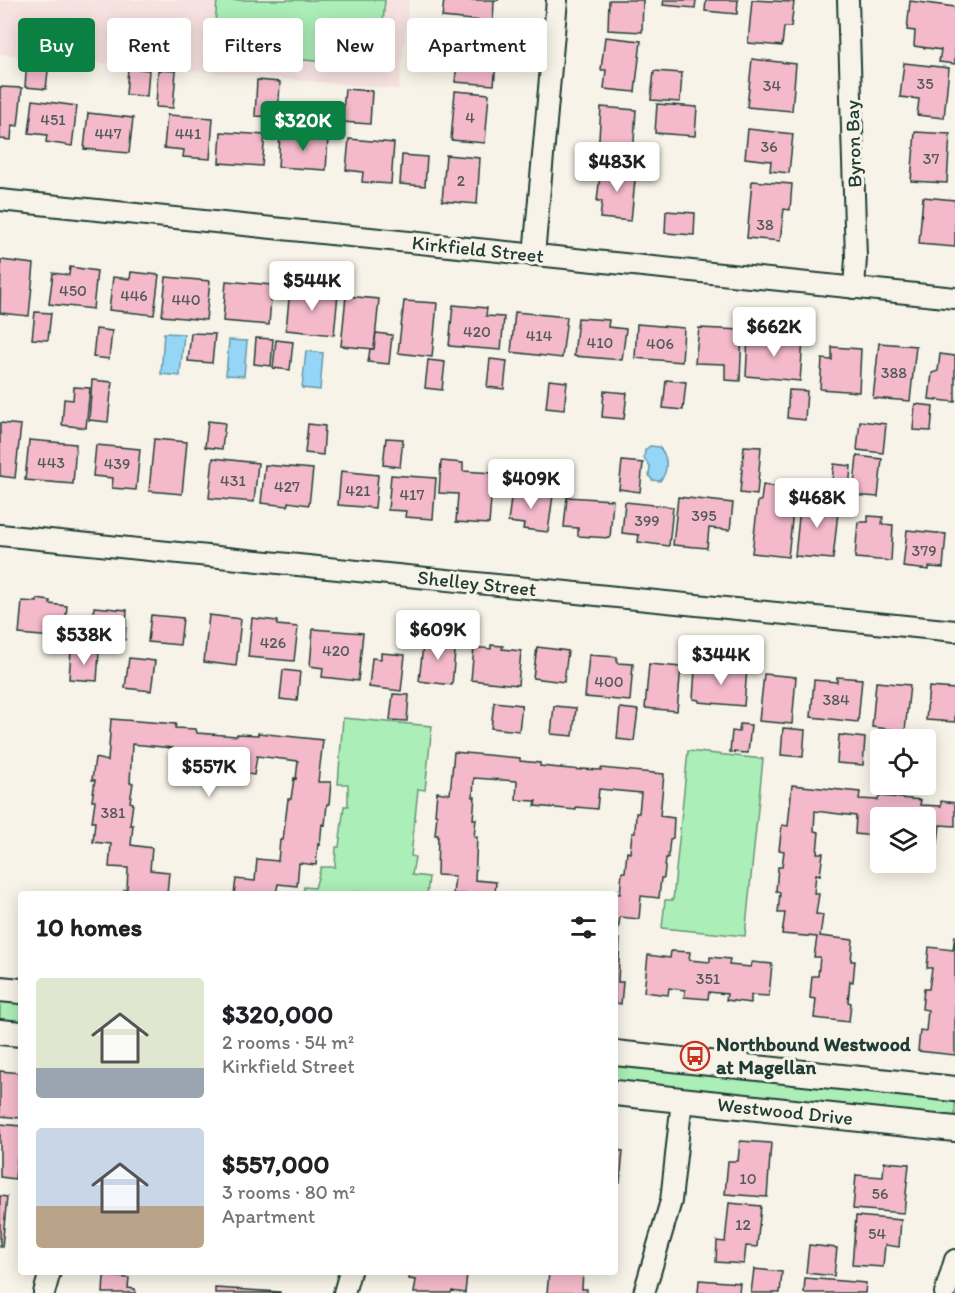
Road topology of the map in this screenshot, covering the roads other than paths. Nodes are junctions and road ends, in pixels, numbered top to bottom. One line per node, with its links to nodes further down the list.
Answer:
1 (557, 0): 4 (street)
2 (848, 0): 5 (street, Byron Bay)
3 (0, 200): 4 (street, Kirkfield Street)
4 (534, 255): 5 (street, Kirkfield Street)
5 (854, 288): 6 (street, Kirkfield Street)
6 (955, 298)
7 (0, 535): 8 (street, Shelley Street)
8 (955, 630)
9 (0, 989): 10 (street)
10 (18, 991)
11 (0, 1032): 12 (street)
12 (18, 1034)
13 (618, 1053): 14 (street, Westwood Drive)
14 (955, 1089)
15 (618, 1093): 16 (street, Westwood Drive)
16 (682, 1101): 17 (street, Westwood Drive); 23 (street)
17 (955, 1129)
18 (955, 1260): 24 (street)
19 (49, 1275): 21 (street)
20 (349, 1275): 22 (street)
21 (44, 1293)
22 (344, 1293)
23 (644, 1293)
24 (945, 1293)

